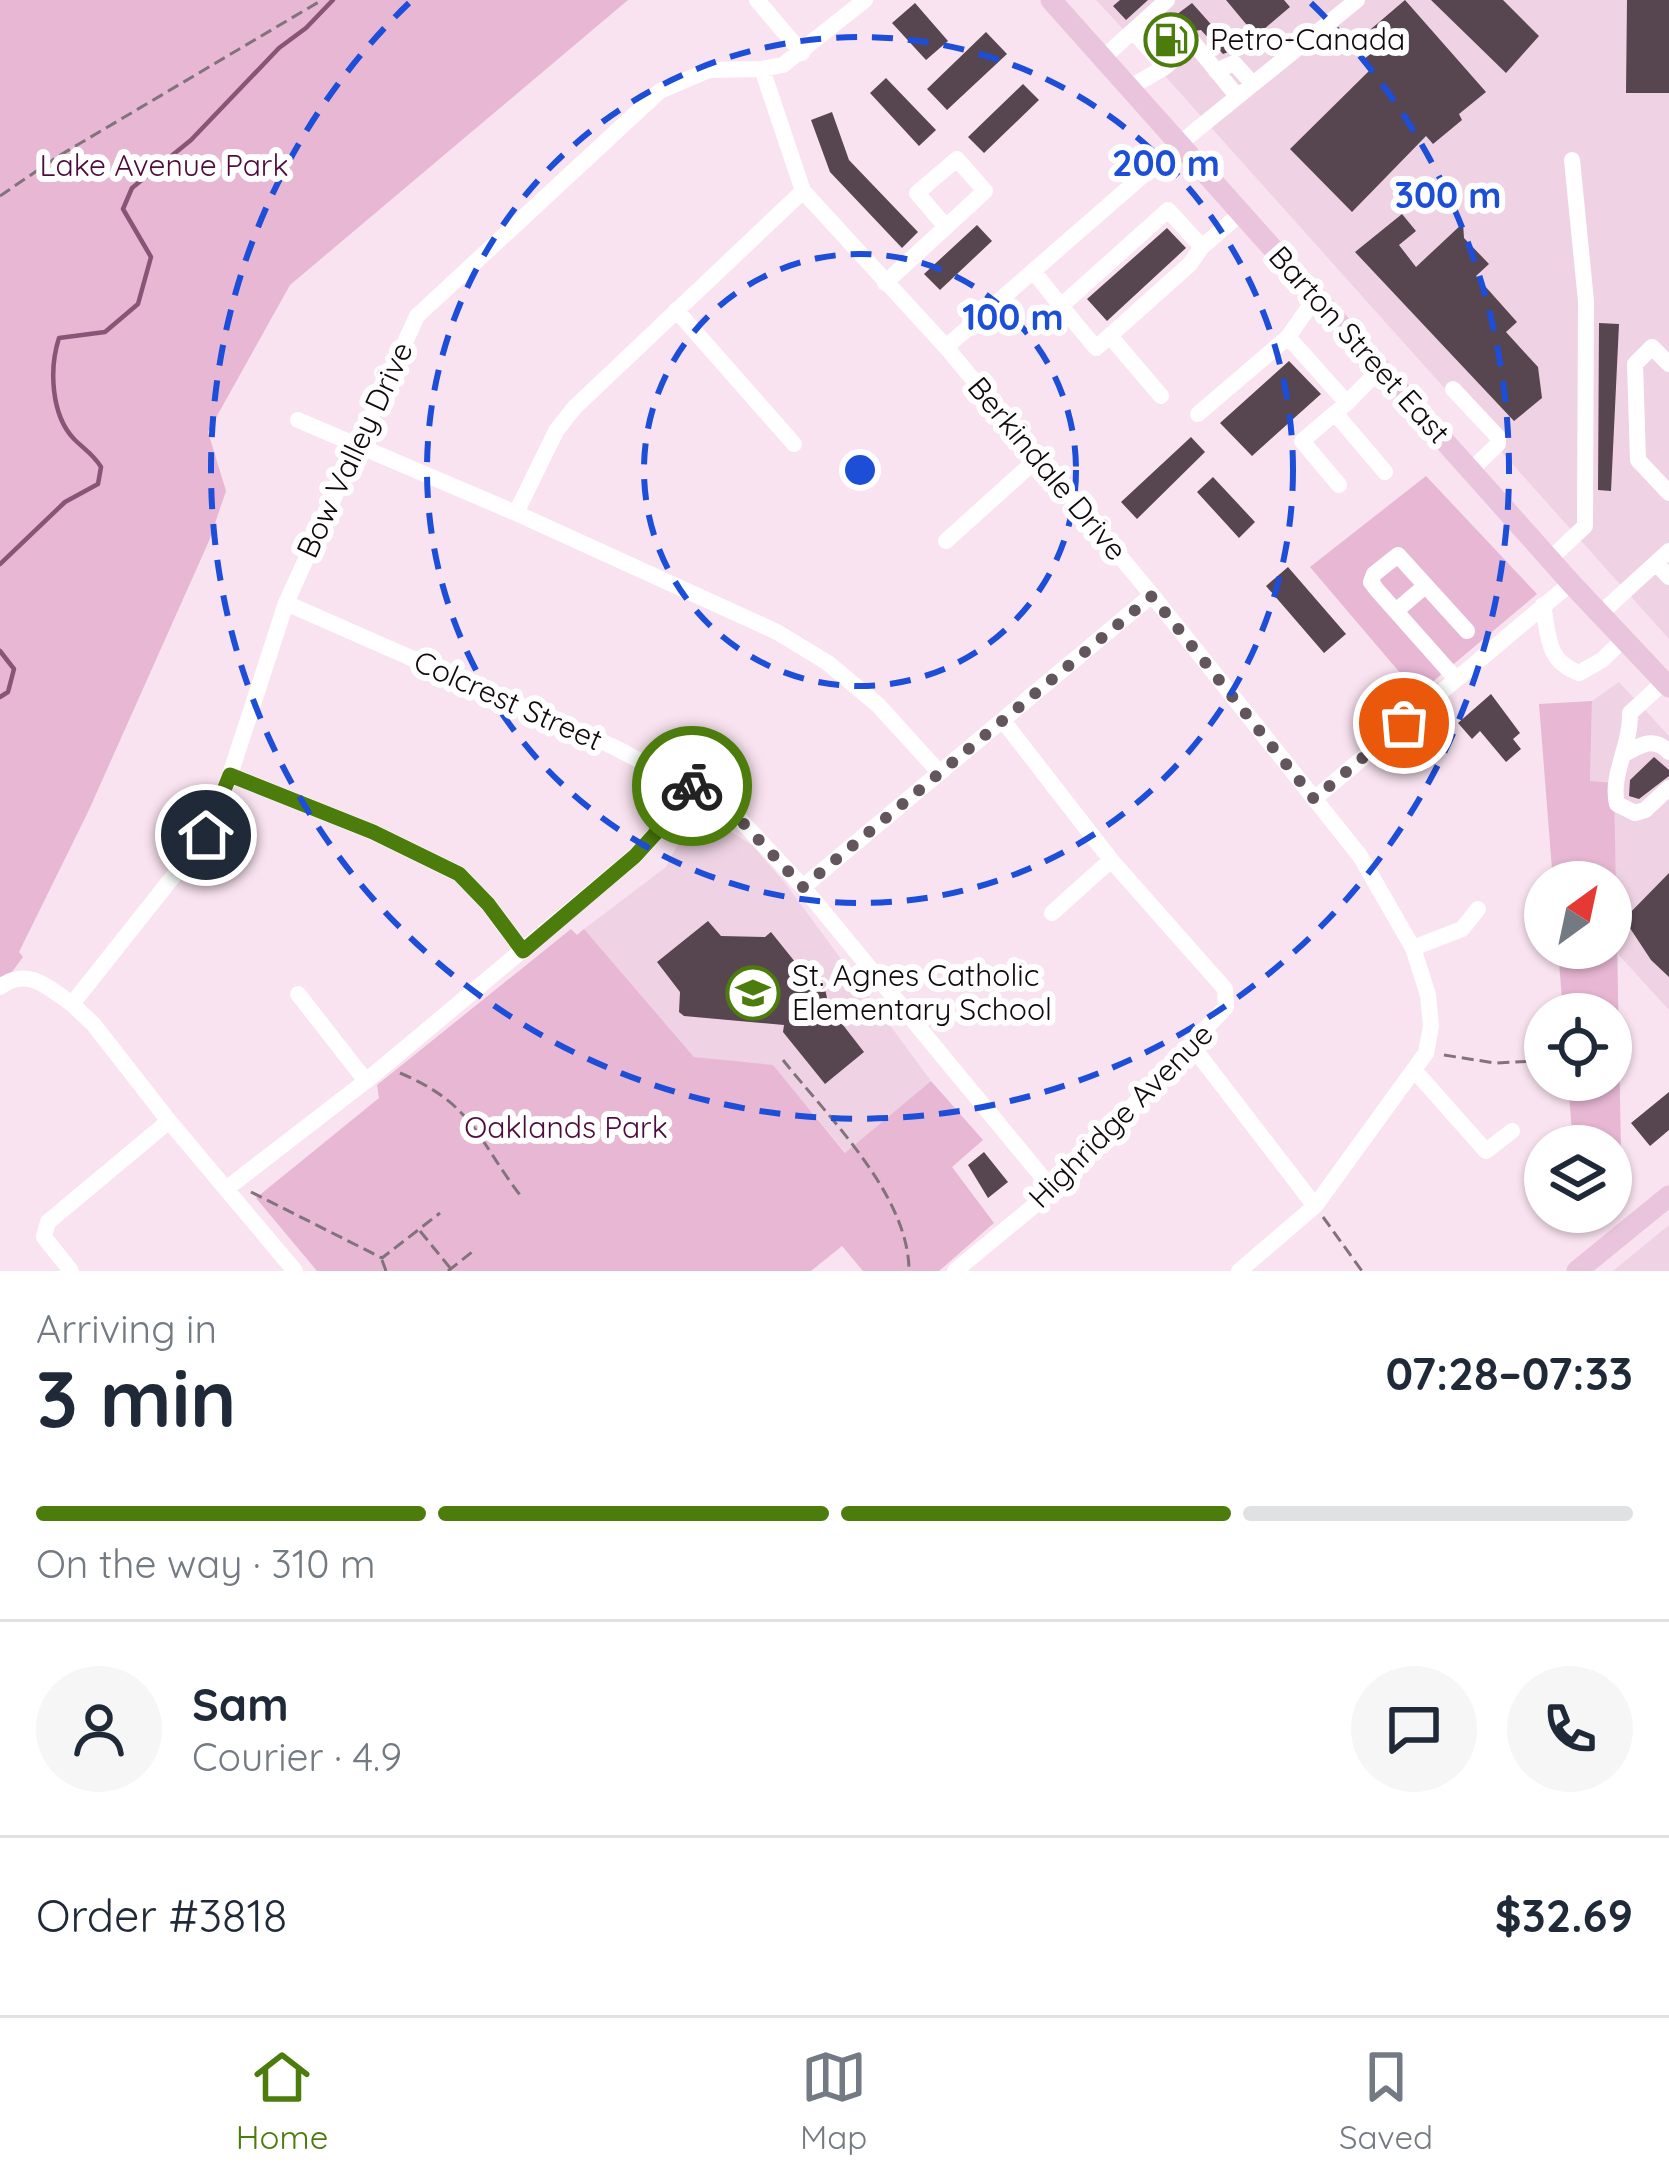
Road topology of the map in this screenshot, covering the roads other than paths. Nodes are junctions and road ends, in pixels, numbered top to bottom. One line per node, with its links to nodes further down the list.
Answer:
1 (757, 0): 7 (street)
2 (866, 0): 7 (street, Bow Valley Drive)
3 (1051, 0): 8 (main road, Barton Street East)
4 (1357, 0): 12 (street)
5 (1161, 14): 6 (street)
6 (1133, 31): 8 (street); 9 (street)
7 (802, 53): 10 (street, Bow Valley Drive)
8 (1103, 58): 13 (main road, Barton Street East)
9 (1165, 67): 11 (street); 13 (street)
10 (762, 69): 17 (street, Berkindale Drive); 37 (street, Bow Valley Drive)
11 (1216, 71): 12 (street); 14 (street)
12 (1252, 84): 14 (street)
13 (1129, 88): 15 (main road, Barton Street East)
14 (1237, 96): 15 (street)
15 (1179, 144): 18 (main road, Barton Street East); 21 (street)
16 (1572, 160): 46 (street)
17 (803, 191): 22 (street, Berkindale Drive); 25 (street)
18 (1241, 213): 20 (street); 23 (main road, Barton Street East)
19 (946, 226): 22 (street)
20 (1202, 247): 24 (street); 26 (street)
21 (1033, 272): 24 (street); 28 (street)
22 (885, 283): 28 (street, Berkindale Drive)
23 (1316, 297): 27 (street); 30 (main road, Barton Street East)
24 (1061, 306): 26 (street)
25 (676, 310): 36 (street); 43 (street)
26 (1110, 336): 32 (street)
27 (1288, 337): 33 (street); 34 (street)
28 (946, 347): 38 (street, Berkindale Drive)
29 (1669, 364): 42 (street)
30 (1380, 369): 33 (street); 39 (main road, Barton Street East)
31 (1454, 388): 39 (street)
32 (1161, 396)
33 (1341, 408): 40 (street); 41 (street)
34 (1198, 414)
35 (298, 419): 37 (street)
36 (794, 444)
37 (356, 445): 43 (street); 51 (street, Bow Valley Drive)
38 (1037, 459): 44 (street); 50 (street, Berkindale Drive)
39 (1471, 470): 46 (main road, Barton Street East)
40 (1385, 472)
41 (1339, 485)
42 (1669, 494)
43 (516, 513): 62 (street)
44 (946, 541)
45 (1662, 557): 47 (street); 54 (street)
46 (1550, 559): 48 (main road, Barton Street East)
47 (1669, 578)
48 (1570, 583): 52 (street); 54 (main road, Barton Street East)
49 (1425, 586): 53 (street); 53 (street); 55 (street)
50 (1152, 596): 59 (street); 66 (street, Berkindale Drive)
51 (286, 603): 63 (street, Bow Valley Drive); 64 (street, Colcrest Street)
52 (1544, 605): 56 (street); 57 (street)
53 (1396, 611): 57 (street)
54 (1600, 614): 56 (main road, Barton Street East)
55 (1467, 631)
56 (1624, 639): 58 (main road, Barton Street East)
57 (1456, 679): 66 (street)
58 (1666, 685): 61 (street)
59 (1004, 722): 62 (street); 67 (street, Highridge Avenue)
60 (1669, 752): 61 (street)
61 (1626, 753): 65 (street)
62 (939, 772): 68 (street)
63 (230, 775): 72 (street); 75 (street, Bow Valley Drive)
64 (681, 779): 68 (street, Colcrest Street); 72 (street)
65 (1669, 788)
66 (1314, 799): 71 (street, Berkindale Drive)
67 (1112, 860): 70 (street); 76 (street, Highridge Avenue)
68 (803, 887): 82 (street, Colcrest Street)
69 (1478, 909): 71 (street)
70 (1052, 913)
71 (1413, 948): 77 (street, Berkindale Drive)
72 (523, 951): 78 (street)
73 (0, 987): 75 (street)
74 (298, 994): 78 (street)
75 (73, 1004): 79 (street)
76 (1192, 1046): 82 (street, Highridge Avenue); 84 (street)
77 (1414, 1071): 80 (street); 84 (street)
78 (366, 1081): 81 (street)
79 (169, 1121): 81 (street); 85 (street)
80 (1512, 1131)
81 (226, 1190): 86 (street)
82 (1053, 1190): 87 (street, Highridge Avenue)
83 (1669, 1196): 89 (main road)
84 (1315, 1206): 88 (street)
85 (71, 1271)
86 (295, 1271)
87 (955, 1271)
88 (1239, 1271)
89 (1577, 1271)

